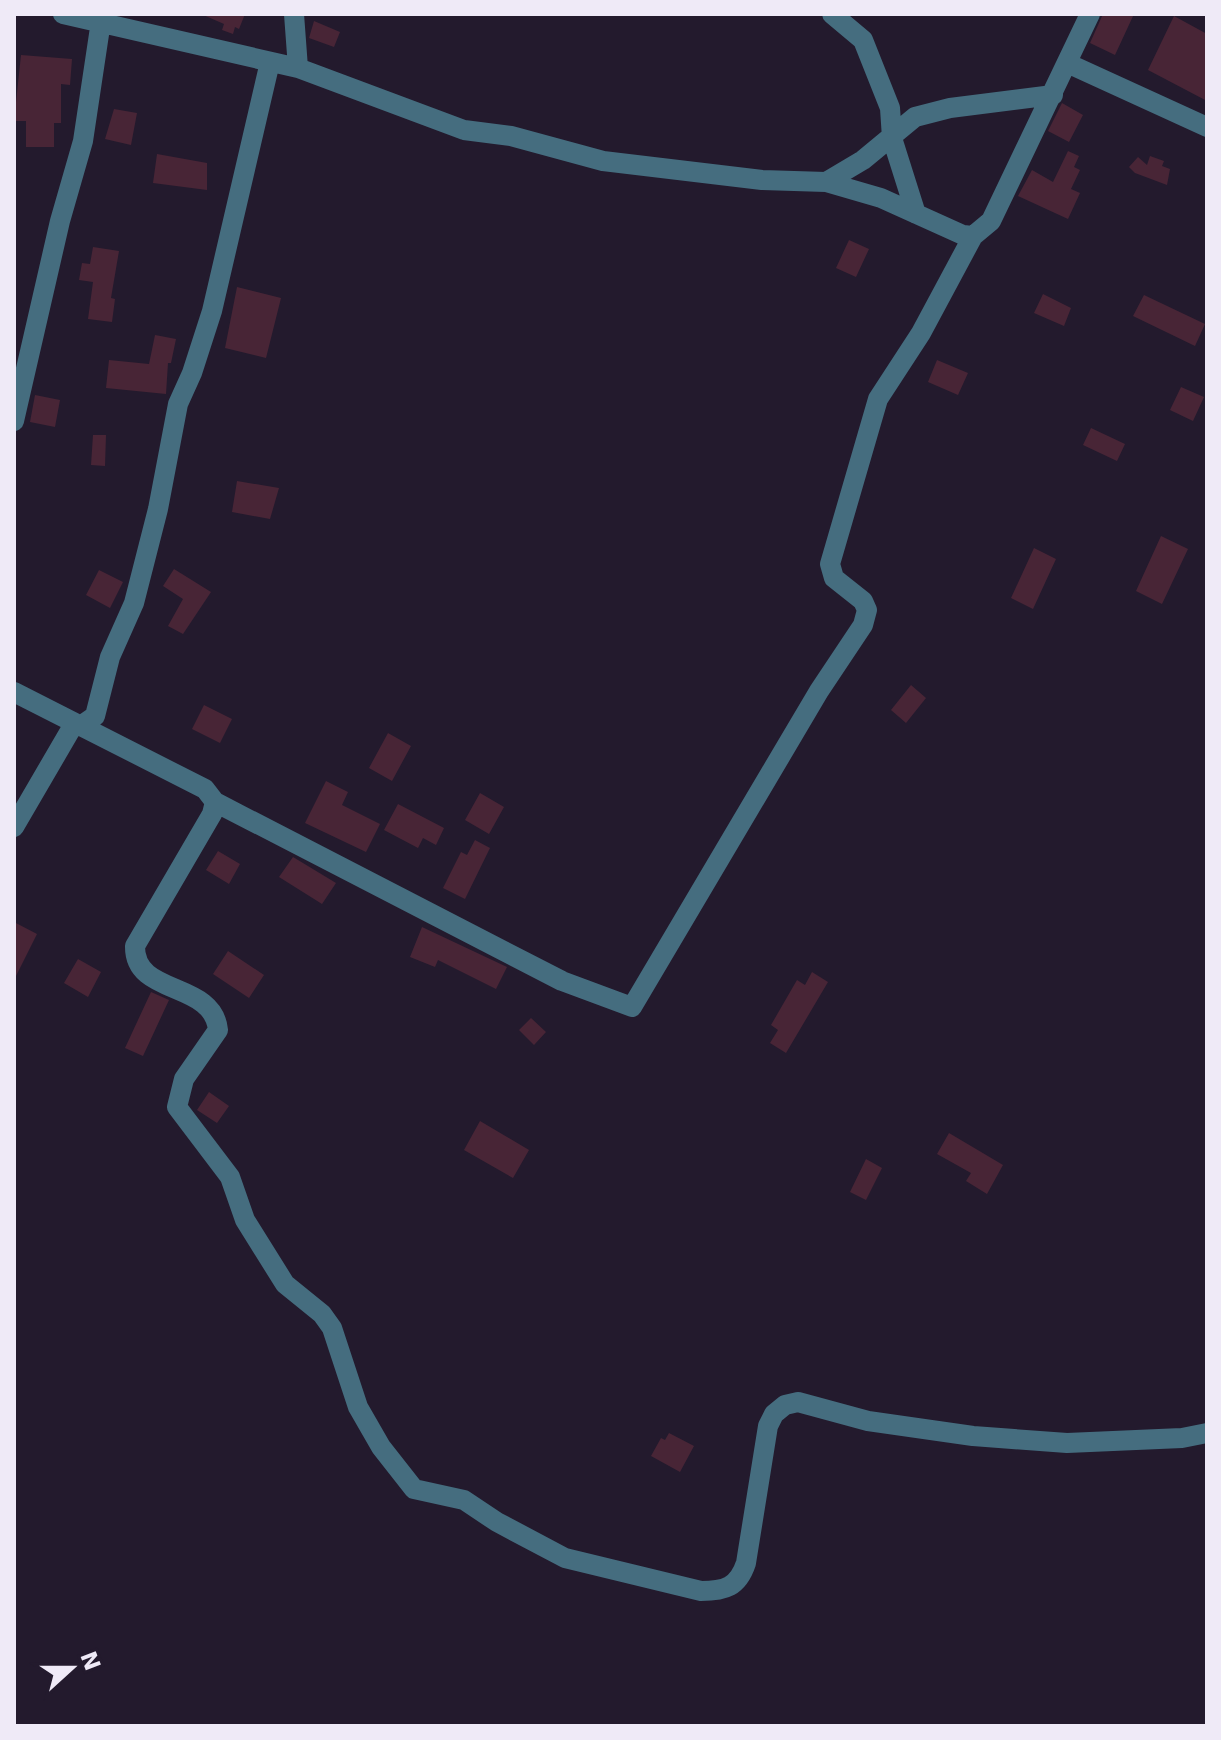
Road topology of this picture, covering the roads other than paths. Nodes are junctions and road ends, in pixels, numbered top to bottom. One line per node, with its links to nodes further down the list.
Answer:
1 (63, 14): 5 (street)
2 (294, 14): 8 (street)
3 (832, 14): 11 (street)
4 (1090, 14): 7 (street)
5 (101, 21): 6 (street); 15 (street)
6 (270, 62): 8 (street); 17 (street)
7 (1067, 63): 9 (street); 10 (street)
8 (298, 68): 12 (street)
9 (1053, 95): 11 (street); 14 (street)
10 (1207, 127)
11 (892, 138): 12 (street); 13 (street)
12 (826, 182): 13 (street)
13 (916, 214): 14 (street)
14 (973, 236): 18 (street)
15 (14, 421)
16 (14, 692): 17 (street)
17 (78, 725): 18 (street); 19 (street)
18 (215, 802): 20 (street)
19 (14, 827)
20 (1207, 1433)

